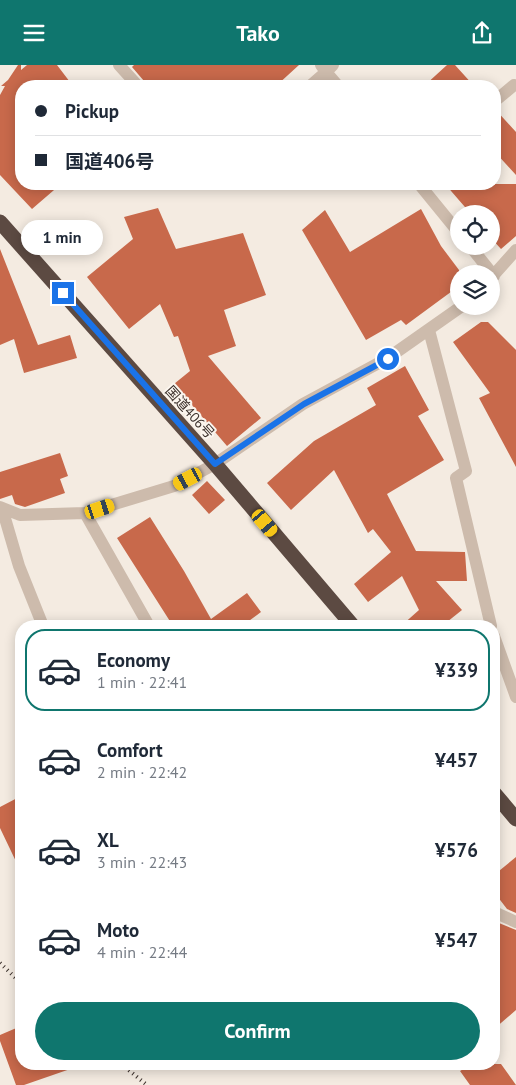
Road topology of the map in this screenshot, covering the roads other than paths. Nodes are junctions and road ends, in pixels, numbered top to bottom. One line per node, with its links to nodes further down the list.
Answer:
1 (119, 65): 3 (street)
2 (327, 67): 4 (street); 5 (street)
3 (133, 80)
4 (315, 80)
5 (335, 80)
6 (514, 85): 7 (street)
7 (501, 96)
8 (424, 190): 10 (street)
9 (0, 222): 15 (highway, 国道406号)
10 (450, 222)
11 (516, 250): 12 (street)
12 (500, 269)
13 (450, 314): 14 (street)
14 (429, 329): 15 (street); 21 (street)
15 (215, 464): 17 (street); 20 (highway, 国道406号)
16 (1, 507): 17 (street); 18 (street)
17 (85, 513): 19 (street)
18 (41, 620)
19 (146, 620)
20 (348, 620)
21 (490, 620)
22 (500, 653): 23 (street)
23 (516, 697)
24 (500, 799): 25 (highway)
25 (515, 814)
26 (500, 915): 27 (street)
27 (516, 922)

